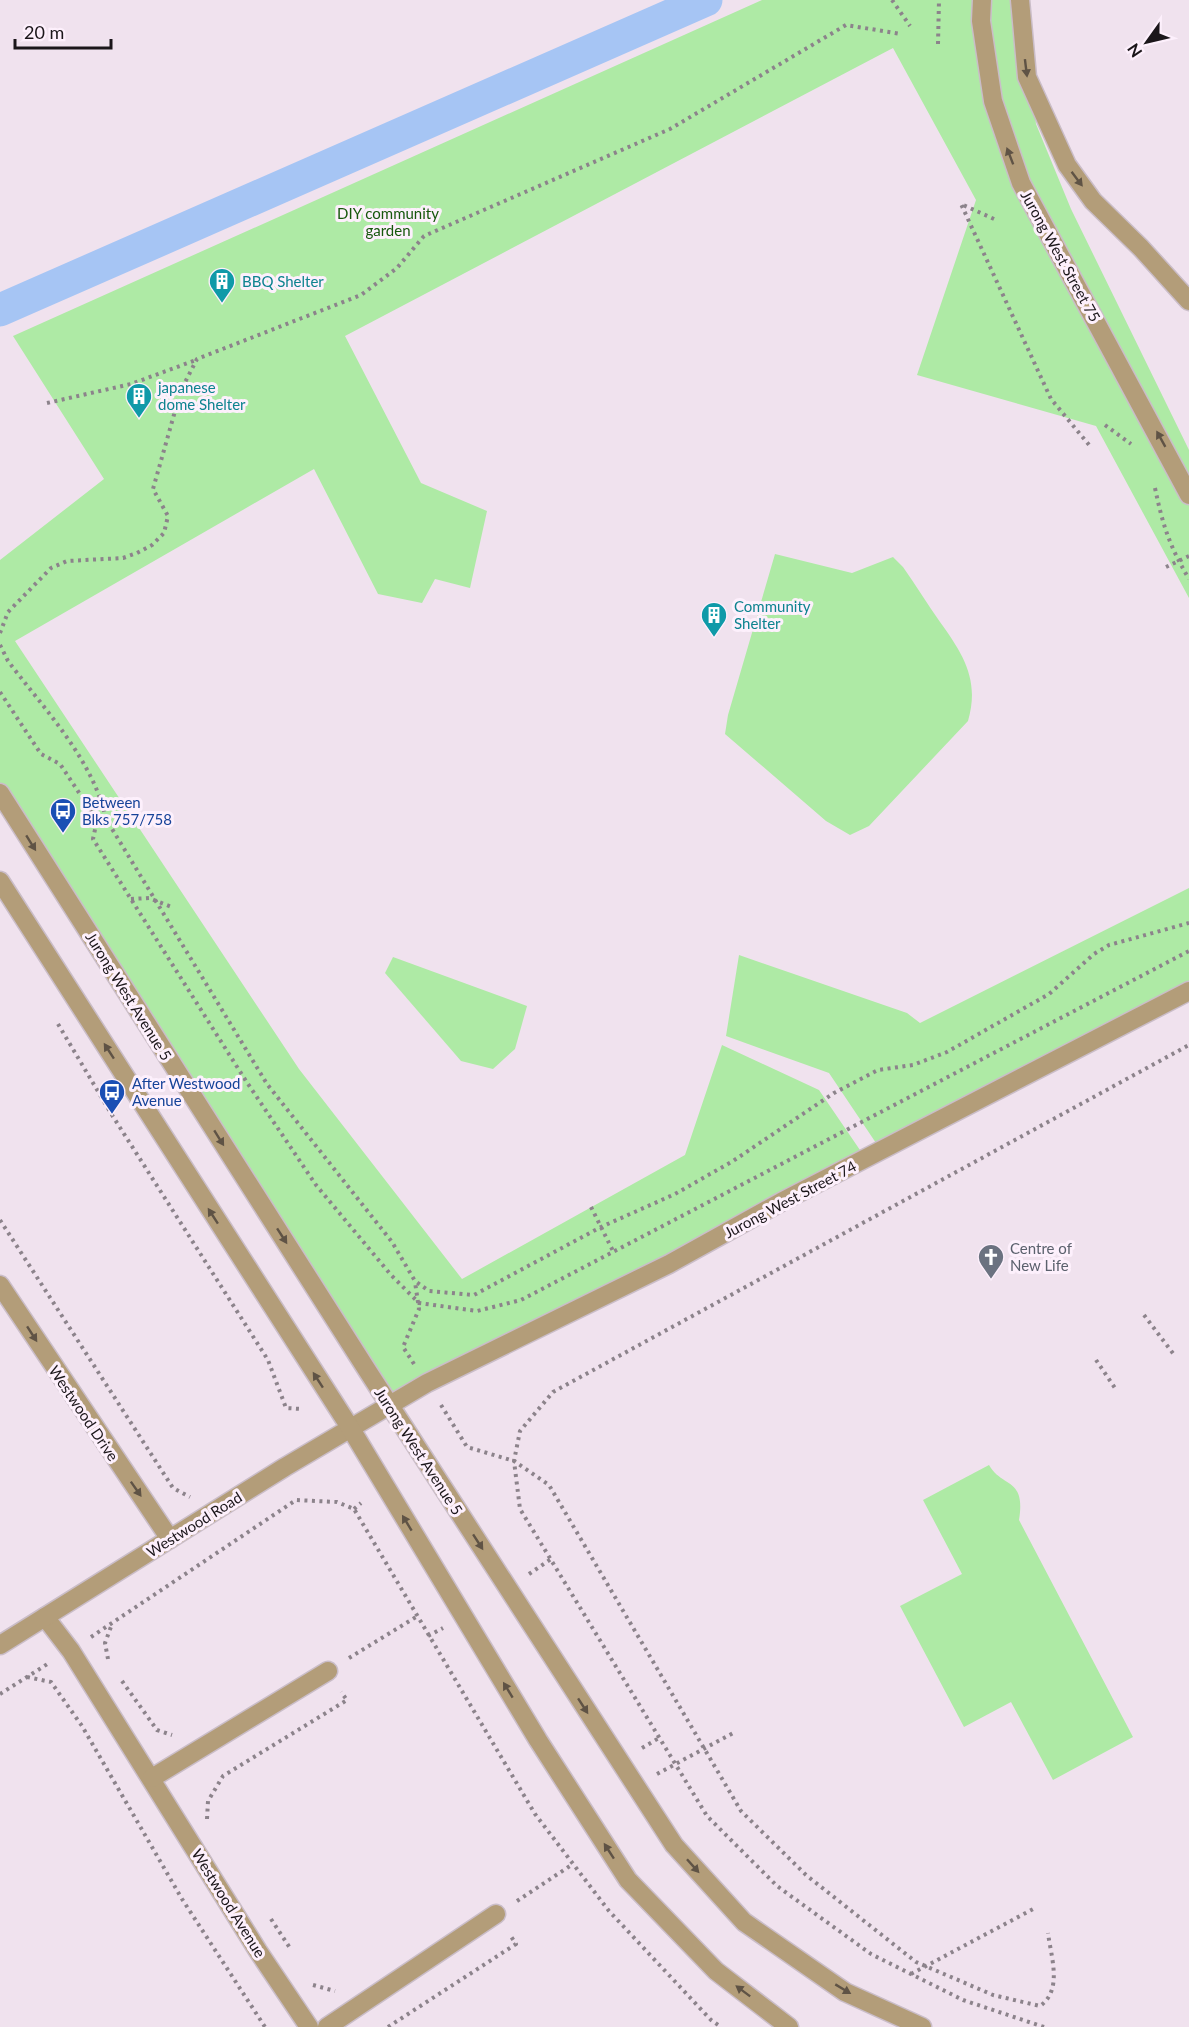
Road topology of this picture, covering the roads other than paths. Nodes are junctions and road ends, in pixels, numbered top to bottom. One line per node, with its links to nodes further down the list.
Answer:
1 (982, 0): 4 (street, Jurong West Street 75, one-way to 1)
2 (1020, 0): 3 (street, one-way to 3)
3 (1189, 301)
4 (1188, 492)
5 (0, 793): 9 (street, Jurong West Avenue 5, one-way to 9)
6 (0, 881): 10 (street, one-way to 6)
7 (1189, 991): 9 (street, Jurong West Street 74)
8 (0, 1286): 11 (street, Westwood Drive, one-way to 11)
9 (389, 1404): 10 (street, Westwood Road); 20 (street, Jurong West Avenue 5, one-way to 20)
10 (351, 1429): 11 (street, Westwood Road); 19 (street, one-way to 10)
11 (170, 1539): 12 (street, Westwood Road)
12 (45, 1617): 13 (street, Westwood Road); 15 (street, Westwood Avenue)
13 (0, 1645)
14 (328, 1671): 15 (street)
15 (152, 1778): 17 (street, Westwood Avenue)
16 (496, 1914): 18 (street)
17 (309, 2027)
18 (327, 2027)
19 (789, 2027)
20 (922, 2027)

